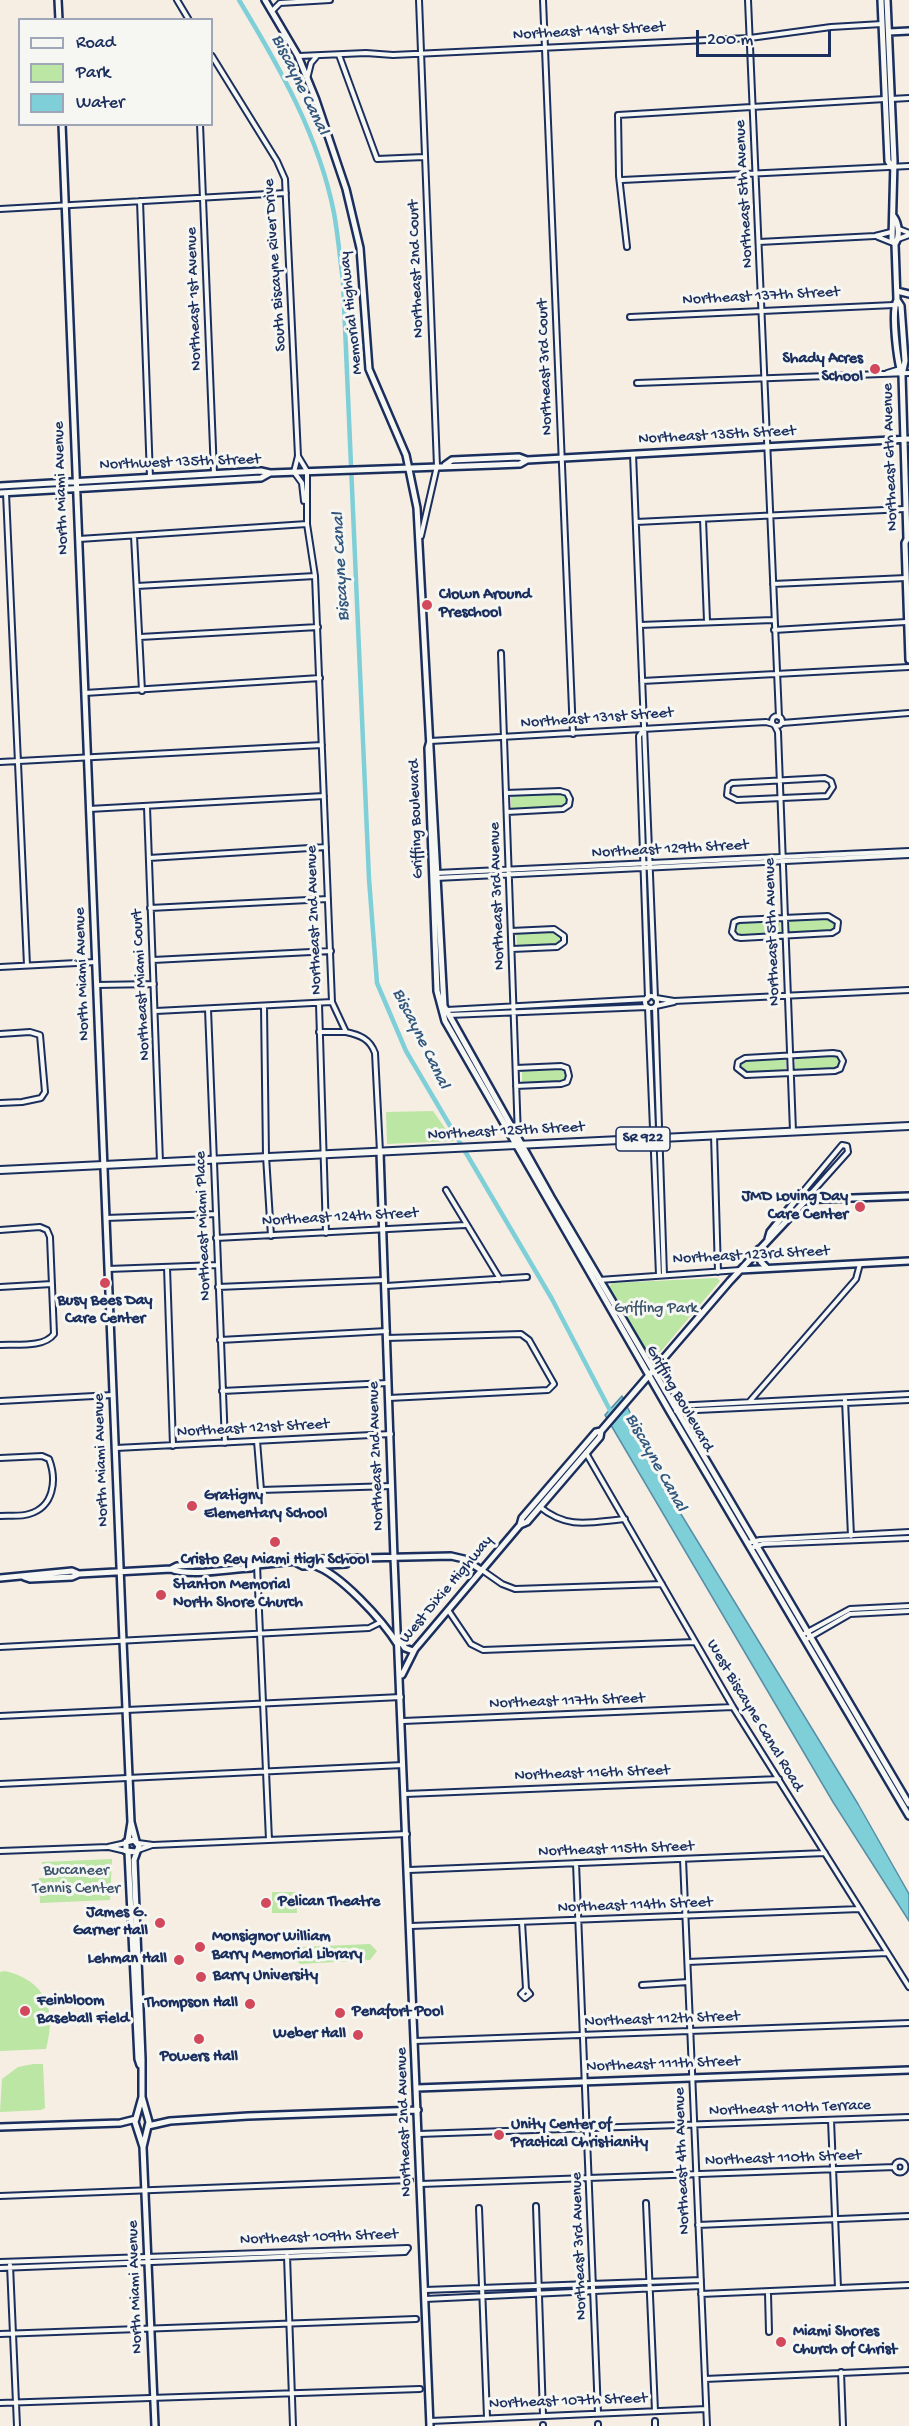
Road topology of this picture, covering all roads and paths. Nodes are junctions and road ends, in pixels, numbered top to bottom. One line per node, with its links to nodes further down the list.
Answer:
1 (58, 0): 11 (street)
2 (177, 0): 12 (street)
3 (266, 0): 10 (street, Memorial Highway)
4 (330, 0): 10 (street)
5 (418, 0): 19 (street, Northeast 2nd Court)
6 (543, 0): 17 (street, Northeast 3rd Court)
7 (748, 0): 16 (street, Northeast 5th Avenue)
8 (881, 0): 13 (street)
9 (887, 0): 15 (street, Northeast 6th Avenue)
10 (272, 11): 20 (street, Memorial Highway)
11 (59, 18)
12 (188, 18)
13 (882, 24): 16 (street, Northeast 141st Street); 24 (street)
14 (909, 31): 15 (street)
15 (889, 32): 24 (street, Northeast 6th Avenue)
16 (750, 38): 17 (street, Northeast 141st Street); 26 (street, Northeast 5th Avenue)
17 (545, 47): 19 (street, Northeast 141st Street); 60 (street, Northeast 3rd Court)
18 (339, 54): 19 (street, Northeast 141st Street); 21 (street, Northeast 141st Street); 29 (street)
19 (419, 54): 29 (street, Northeast 2nd Court)
20 (298, 56): 21 (street, Northeast 141st Street); 23 (street, Memorial Highway)
21 (318, 56): 23 (street)
22 (213, 58): 34 (street, South Biscayne River Drive)
23 (307, 79): 62 (street, Memorial Highway)
24 (889, 97): 25 (street); 26 (street); 31 (street, Northeast 6th Avenue)
25 (909, 98)
26 (753, 105): 32 (street, Northeast 5th Avenue); 33 (street)
27 (62, 126): 37 (street, North Miami Avenue)
28 (200, 126): 35 (street, Northeast 1st Avenue)
29 (424, 157): 61 (street, Northeast 2nd Court)
30 (909, 166): 31 (street)
31 (892, 167): 32 (street); 39 (street, Northeast 6th Avenue)
32 (756, 174): 33 (street); 44 (street, Northeast 5th Avenue)
33 (622, 180): 46 (street)
34 (286, 193): 35 (street); 59 (street, South Biscayne River Drive)
35 (203, 197): 36 (street); 65 (street, Northeast 1st Avenue)
36 (140, 201): 37 (street); 67 (street)
37 (65, 206): 38 (street); 68 (street, North Miami Avenue)
38 (0, 209)
39 (894, 218): 40 (street, Northeast 6th Avenue); 41 (street, Northeast 6th Avenue)
40 (898, 229): 42 (street); 45 (street, Northeast 6th Avenue)
41 (891, 232): 43 (street); 45 (street, Northeast 6th Avenue)
42 (909, 234): 45 (street)
43 (874, 236): 44 (street); 45 (street)
44 (759, 242): 51 (street, Northeast 5th Avenue)
45 (897, 242): 47 (street, Northeast 6th Avenue)
46 (627, 247)
47 (897, 291): 48 (street); 49 (street, Northeast 6th Avenue)
48 (909, 294)
49 (896, 302): 50 (street); 51 (street, Northeast 137th Street); 53 (street, Northeast 6th Avenue)
50 (909, 308)
51 (761, 311): 52 (street, Northeast 137th Street); 54 (street, Northeast 5th Avenue)
52 (630, 317)
53 (905, 370): 54 (street); 56 (street, Northeast 6th Avenue)
54 (765, 379): 55 (street); 57 (street, Northeast 5th Avenue)
55 (637, 383)
56 (907, 439): 57 (street, Northeast 135th Street); 74 (street, Northeast 6th Avenue)
57 (768, 448): 58 (street, Northeast 135th Street); 75 (street, Northeast 5th Avenue)
58 (633, 454): 60 (street, Northeast 135th Street); 77 (street)
59 (298, 456): 63 (street); 64 (street, South Biscayne River Drive)
60 (562, 458): 61 (street, Northeast 135th Street); 105 (street, Northeast 3rd Court)
61 (437, 466): 62 (street, Northeast 135th Street); 80 (street, Northeast 2nd Court)
62 (409, 467): 63 (street, Northeast 135th Street); 80 (street, Memorial Highway)
63 (308, 471): 64 (street, Northeast 135th Street); 73 (street, Northeast 2nd Avenue)
64 (294, 472): 66 (street, Northeast 135th Street); 73 (street, Northeast 2nd Avenue)
65 (214, 473): 66 (street, Northwest 135th Street); 67 (street, Northwest 135th Street)
66 (270, 473): 71 (street, Northwest 135th Street)
67 (150, 477): 68 (street, Northwest 135th Street)
68 (76, 481): 69 (street, Northwest 135th Street); 71 (street, North Miami Avenue)
69 (34, 484): 70 (street, Northwest 135th Street); 72 (street)
70 (0, 486)
71 (76, 489): 72 (street, Northwest 135th Street); 81 (street, North Miami Avenue)
72 (3, 493): 110 (street)
73 (306, 507): 78 (street, Northeast 2nd Avenue)
74 (905, 509): 75 (street); 82 (street, Northeast 6th Avenue)
75 (770, 516): 76 (street); 85 (street, Northeast 5th Avenue)
76 (703, 519): 77 (street); 88 (street)
77 (636, 522): 90 (street)
78 (307, 525): 79 (street); 83 (street, Northeast 2nd Avenue)
79 (134, 536): 81 (street); 86 (street)
80 (421, 536): 107 (street, Memorial Highway)
81 (78, 539): 101 (street, North Miami Avenue)
82 (908, 540): 84 (street, Northeast 6th Avenue)
83 (315, 576): 86 (street); 91 (street, Northeast 2nd Avenue)
84 (907, 580): 85 (street); 89 (street, Northeast 6th Avenue)
85 (773, 584): 87 (street, Northeast 5th Avenue)
86 (137, 586): 93 (street)
87 (773, 620): 88 (street); 92 (street, Northeast 5th Avenue)
88 (707, 621): 90 (street)
89 (906, 622): 92 (street); 95 (street, Northeast 6th Avenue)
90 (640, 625): 99 (street)
91 (318, 627): 93 (street); 98 (street, Northeast 2nd Avenue)
92 (774, 630): 97 (street, Northeast 5th Avenue)
93 (140, 637): 100 (street)
94 (501, 653): 106 (street, Northeast 3rd Avenue)
95 (909, 660)
96 (909, 667): 97 (street)
97 (777, 675): 99 (street); 103 (street, Northeast 5th Avenue)
98 (321, 678): 100 (street); 108 (street, Northeast 2nd Avenue)
99 (642, 681): 104 (street)
100 (142, 691): 101 (street)
101 (84, 693): 109 (street, North Miami Avenue)
102 (909, 713): 103 (street, Northeast 131st Street)
103 (777, 721): 104 (street, Northeast 131st Street); 112 (street, Northeast 5th Avenue)
104 (644, 728): 105 (street, Northeast 131st Street); 124 (street)
105 (573, 734): 106 (street, Northeast 131st Street)
106 (503, 737): 107 (street, Northeast 131st Street); 113 (street, Northeast 3rd Avenue)
107 (430, 741): 126 (street, Griffing Boulevard)
108 (322, 745): 109 (street); 114 (street, Northeast 2nd Avenue)
109 (87, 757): 110 (street); 117 (street, North Miami Avenue)
110 (18, 761): 111 (street); 136 (street)
111 (0, 762)
112 (779, 780): 115 (street, Northeast 5th Avenue); 115 (street); 115 (street)
113 (506, 793): 118 (street, Northeast 3rd Avenue); 118 (street)
114 (324, 796): 116 (street); 119 (street, Northeast 2nd Avenue)
115 (780, 798): 123 (street, Northeast 5th Avenue)
116 (147, 807): 117 (street); 122 (street, Northeast Miami Court)
117 (89, 809): 135 (street, North Miami Avenue)
118 (507, 812): 125 (street, Northeast 3rd Avenue)
119 (326, 847): 122 (street); 127 (street, Northeast 2nd Avenue)
120 (909, 851): 123 (street, Northeast 129th Street)
121 (909, 855): 123 (street, Northeast 129th Street)
122 (149, 858): 128 (street, Northeast Miami Court)
123 (782, 859): 124 (street, Northeast 129th Street); 129 (street, Northeast 5th Avenue)
124 (647, 865): 125 (street, Northeast 129th Street); 142 (street); 143 (street)
125 (508, 872): 126 (street, Northeast 129th Street); 130 (street, Northeast 3rd Avenue)
126 (435, 876): 153 (street, Griffing Boulevard)
127 (328, 899): 128 (street); 133 (street, Northeast 2nd Avenue)
128 (150, 908): 134 (street, Northeast Miami Court)
129 (785, 917): 131 (street, Northeast 5th Avenue); 131 (street); 131 (street)
130 (511, 931): 132 (street, Northeast 3rd Avenue); 132 (street)
131 (786, 936): 141 (street, Northeast 5th Avenue)
132 (512, 949): 151 (street, Northeast 3rd Avenue)
133 (331, 951): 134 (street); 145 (street, Northeast 2nd Avenue)
134 (153, 960): 138 (street, Northeast Miami Court)
135 (96, 962): 136 (street); 139 (street, North Miami Avenue)
136 (27, 965): 137 (street)
137 (0, 967)
138 (154, 984): 139 (street); 152 (street, Northeast Miami Court)
139 (97, 985): 173 (street, North Miami Avenue)
140 (909, 990): 141 (street)
141 (788, 996): 144 (street); 157 (street, Northeast 5th Avenue)
142 (647, 998): 143 (street); 149 (street); 151 (street)
143 (656, 998): 144 (street); 148 (street)
144 (674, 1001): 148 (street)
145 (332, 1002): 146 (street); 155 (street, Northeast 2nd Avenue)
146 (319, 1004): 147 (street); 154 (street)
147 (264, 1006): 150 (street); 170 (street)
148 (656, 1006): 149 (street); 159 (street)
149 (648, 1007): 151 (street); 159 (street)
150 (208, 1009): 152 (street); 171 (street, Northeast Miami Place)
151 (514, 1009): 153 (street); 158 (street, Northeast 3rd Avenue)
152 (156, 1011): 172 (street, Northeast Miami Court)
153 (444, 1013): 167 (street, Griffing Boulevard)
154 (319, 1032): 155 (street); 169 (street)
155 (346, 1032): 168 (street, Northeast 2nd Avenue)
156 (0, 1034): 162 (street)
157 (790, 1055): 160 (street, Northeast 5th Avenue); 160 (street); 160 (street)
158 (516, 1068): 161 (street, Northeast 3rd Avenue); 161 (street)
159 (654, 1070): 166 (street)
160 (791, 1073): 164 (street, Northeast 5th Avenue)
161 (516, 1086): 167 (street, Northeast 3rd Avenue)
162 (0, 1103)
163 (908, 1125): 164 (main road, Northeast 125th Street / SR 922)
164 (793, 1131): 165 (main road, Northeast 125th Street / SR 922)
165 (714, 1135): 166 (main road, Northeast 125th Street / SR 922); 196 (street)
166 (657, 1138): 167 (main road, Northeast 125th Street / SR 922); 197 (street)
167 (518, 1142): 168 (main road, Northeast 125th Street / SR 922); 200 (street, Griffing Boulevard)
168 (381, 1152): 169 (main road, Northeast 125th Street / SR 922); 182 (street, Northeast 2nd Avenue)
169 (323, 1155): 170 (main road, Northeast 125th Street / SR 922); 184 (street)
170 (266, 1156): 171 (main road, Northeast 125th Street / SR 922); 185 (street)
171 (214, 1161): 172 (main road, Northeast 125th Street / SR 922); 179 (street, Northeast Miami Place)
172 (160, 1163): 173 (main road, Northeast 125th Street / SR 922)
173 (104, 1165): 174 (main road, SR 922); 180 (street, North Miami Avenue)
174 (0, 1170)
175 (446, 1190): 181 (street)
176 (909, 1196): 178 (street)
177 (796, 1200): 178 (street); 178 (street, West Dixie Highway); 187 (street, West Dixie Highway)
178 (806, 1200): 187 (street, West Dixie Highway)
179 (216, 1214): 180 (street); 186 (street, Northeast Miami Place)
180 (106, 1218): 194 (street, North Miami Avenue)
181 (465, 1225): 182 (street, Northeast 124th Street); 199 (street)
182 (384, 1228): 184 (street, Northeast 124th Street); 201 (street, Northeast 2nd Avenue)
183 (0, 1230): 202 (street)
184 (326, 1233): 185 (street, Northeast 124th Street)
185 (271, 1236): 186 (street, Northeast 124th Street)
186 (216, 1238): 191 (street, Northeast Miami Place)
187 (768, 1239): 188 (street, West Dixie Highway)
188 (759, 1249): 193 (street); 195 (street, West Dixie Highway)
189 (909, 1261): 190 (street, Northeast 123rd Street)
190 (860, 1264): 193 (street, Northeast 123rd Street); 218 (street)
191 (217, 1265): 192 (street); 204 (street, Northeast Miami Place)
192 (167, 1267): 194 (street); 225 (street)
193 (767, 1268): 195 (street, Northeast 123rd Street)
194 (108, 1269): 213 (street, North Miami Avenue)
195 (740, 1270): 196 (street, Northeast 123rd Street); 209 (street, West Dixie Highway)
196 (718, 1272): 197 (street, Northeast 123rd Street)
197 (662, 1275): 200 (street, Northeast 123rd Street)
198 (528, 1277): 199 (street)
199 (500, 1279): 201 (street)
200 (598, 1281): 209 (street, Griffing Boulevard)
201 (386, 1283): 204 (street); 205 (street, Northeast 2nd Avenue)
202 (52, 1284): 203 (street); 208 (street)
203 (0, 1287)
204 (218, 1287): 207 (street, Northeast Miami Place)
205 (387, 1331): 206 (street, Northeast 2nd Avenue); 207 (street)
206 (387, 1338): 210 (street, Northeast 2nd Avenue); 214 (street)
207 (220, 1340): 211 (street, Northeast Miami Place)
208 (0, 1345)
209 (651, 1372): 219 (street, Griffing Boulevard); 220 (street, Griffing Boulevard); 221 (street, West Dixie Highway)
210 (388, 1383): 211 (street); 214 (street, Northeast 2nd Avenue)
211 (222, 1391): 224 (street, Northeast Miami Place)
212 (909, 1394): 215 (street)
213 (113, 1395): 217 (street); 226 (street, North Miami Avenue)
214 (389, 1398): 222 (street, Northeast 2nd Avenue)
215 (845, 1400): 216 (street); 218 (street); 219 (street); 235 (street)
216 (909, 1400)
217 (0, 1401)
218 (749, 1401): 219 (street)
219 (677, 1408): 220 (street); 237 (street, Griffing Boulevard)
220 (668, 1410): 237 (street, Griffing Boulevard)
221 (601, 1431): 227 (street, West Dixie Highway); 233 (street, West Dixie Highway)
222 (391, 1434): 223 (street, Northeast 121st Street); 229 (street, Northeast 2nd Avenue)
223 (257, 1441): 224 (street, Northeast 121st Street); 229 (street)
224 (225, 1443): 225 (street, Northeast 121st Street)
225 (173, 1446): 226 (street, Northeast 121st Street)
226 (116, 1448): 244 (street, North Miami Avenue)
227 (586, 1453): 230 (street, West Dixie Highway); 232 (street, West Biscayne Canal Road)
228 (0, 1458): 231 (street)
229 (392, 1486): 238 (street, Northeast 2nd Avenue)
230 (540, 1507): 232 (street); 233 (street, West Dixie Highway)
231 (0, 1516)
232 (625, 1520): 246 (street, West Biscayne Canal Road)
233 (520, 1525): 243 (street, West Dixie Highway)
234 (909, 1532): 235 (street)
235 (851, 1537): 236 (street); 237 (street)
236 (909, 1538)
237 (752, 1545): 252 (street, Griffing Boulevard); 254 (street, Griffing Boulevard)
238 (394, 1558): 239 (street); 243 (street); 253 (street, Northeast 2nd Avenue)
239 (352, 1560): 240 (street); 242 (street)
240 (297, 1563): 241 (street); 242 (street)
241 (257, 1565): 244 (street); 251 (street)
242 (313, 1565): 250 (street)
243 (481, 1570): 246 (street); 248 (street, West Dixie Highway)
244 (120, 1572): 245 (street); 255 (street, North Miami Avenue)
245 (0, 1578)
246 (662, 1584): 256 (street, West Biscayne Canal Road)
247 (909, 1606): 252 (street)
248 (447, 1610): 256 (street); 259 (street, West Dixie Highway)
249 (909, 1611): 252 (street)
250 (381, 1622): 251 (street); 257 (street)
251 (260, 1633): 255 (street); 262 (street)
252 (810, 1634): 254 (street); 273 (street, Griffing Boulevard)
253 (398, 1637): 257 (street, Northeast 2nd Avenue); 259 (street)
254 (804, 1637): 274 (street, Griffing Boulevard)
255 (123, 1641): 258 (street); 264 (street, North Miami Avenue)
256 (694, 1642): 263 (street, West Biscayne Canal Road)
257 (399, 1646): 260 (street, Northeast 2nd Avenue)
258 (0, 1647)
259 (413, 1651): 260 (street, West Dixie Highway)
260 (401, 1677): 261 (street, Northeast 2nd Avenue)
261 (402, 1697): 262 (street); 266 (street, Northeast 2nd Avenue)
262 (262, 1704): 264 (street); 268 (street)
263 (733, 1707): 266 (street, Northeast 117th Street); 270 (street, West Biscayne Canal Road)
264 (126, 1710): 265 (street); 269 (street, North Miami Avenue)
265 (0, 1716)
266 (403, 1721): 267 (street, Northeast 2nd Avenue)
267 (404, 1765): 268 (street); 272 (street, Northeast 2nd Avenue)
268 (266, 1772): 269 (street); 277 (street)
269 (129, 1778): 271 (street); 275 (street, North Miami Avenue)
270 (779, 1779): 272 (street, Northeast 116th Street); 285 (street, West Biscayne Canal Road)
271 (0, 1784)
272 (405, 1794): 276 (street, Northeast 2nd Avenue)
273 (909, 1804)
274 (908, 1814)
275 (131, 1822): 278 (street, North Miami Avenue); 279 (street, North Miami Avenue)
276 (407, 1834): 277 (street); 288 (street, Northeast 2nd Avenue)
277 (269, 1840): 280 (street)
278 (137, 1841): 279 (street); 280 (street); 283 (street, North Miami Avenue)
279 (127, 1842): 281 (street); 284 (street, North Miami Avenue)
280 (153, 1845): 283 (street)
281 (108, 1847): 282 (street); 284 (street)
282 (0, 1851)
283 (137, 1851): 284 (street); 294 (street, North Miami Avenue)
284 (127, 1852): 294 (street, North Miami Avenue)
285 (825, 1853): 286 (street, Northeast 115th Street); 289 (street, West Biscayne Canal Road)
286 (683, 1859): 287 (street, Northeast 115th Street); 290 (street, Northeast 4th Avenue)
287 (576, 1863): 288 (street, Northeast 115th Street); 291 (street, Northeast 3rd Avenue)
288 (409, 1870): 293 (street, Northeast 2nd Avenue)
289 (860, 1909): 290 (street, Northeast 114th Street); 295 (street, West Biscayne Canal Road)
290 (685, 1916): 291 (street, Northeast 114th Street); 296 (street, Northeast 4th Avenue)
291 (578, 1920): 292 (street, Northeast 114th Street); 303 (street, Northeast 3rd Avenue)
292 (522, 1922): 293 (street, Northeast 114th Street); 300 (street)
293 (411, 1926): 304 (street, Northeast 2nd Avenue)
294 (135, 1929): 309 (street, North Miami Avenue)
295 (887, 1953): 296 (street); 299 (street, West Biscayne Canal Road)
296 (688, 1962): 297 (street, Northeast 4th Avenue)
297 (688, 1982): 298 (street); 302 (street, Northeast 4th Avenue)
298 (642, 1985)
299 (909, 1987)
300 (526, 1989)
301 (909, 2023): 302 (street, Northeast 112th Street)
302 (690, 2031): 303 (street, Northeast 112th Street); 306 (street, Northeast 4th Avenue)
303 (584, 2034): 304 (street, Northeast 112th Street); 307 (street, Northeast 3rd Avenue)
304 (415, 2041): 308 (street, Northeast 2nd Avenue)
305 (909, 2070): 306 (street, Northeast 111th Street)
306 (692, 2077): 307 (street, Northeast 111th Street); 316 (street, Northeast 4th Avenue)
307 (585, 2081): 308 (street, Northeast 111th Street); 319 (street, Northeast 3rd Avenue)
308 (417, 2088): 310 (street, Northeast 2nd Avenue)
309 (142, 2097): 312 (street, North Miami Avenue); 315 (street, North Miami Avenue)
310 (418, 2110): 315 (street); 320 (street, Northeast 2nd Avenue)
311 (909, 2117): 313 (street, Northeast 110th Terrace)
312 (137, 2118): 314 (street); 315 (street); 318 (street, North Miami Avenue)
313 (831, 2120): 316 (street, Northeast 110th Terrace); 323 (street)
314 (120, 2122): 317 (street); 318 (street)
315 (147, 2122): 318 (street); 321 (street, North Miami Avenue)
316 (693, 2125): 319 (street, Northeast 110th Terrace); 324 (street, Northeast 4th Avenue)
317 (0, 2127)
318 (138, 2127): 321 (street, North Miami Avenue)
319 (588, 2129): 320 (street, Northeast 110th Terrace); 326 (street, Northeast 3rd Avenue)
320 (419, 2134): 327 (street, Northeast 2nd Avenue)
321 (143, 2147): 328 (street, North Miami Avenue)
322 (895, 2167): 323 (street, Northeast 110th Street)
323 (833, 2169): 324 (street, Northeast 110th Street); 334 (street)
324 (695, 2175): 326 (street, Northeast 110th Street); 335 (street, Northeast 4th Avenue)
325 (410, 2180): 328 (street)
326 (590, 2180): 327 (street, Northeast 110th Street); 350 (street, Northeast 3rd Avenue)
327 (421, 2184): 357 (street, Northeast 2nd Avenue)
328 (146, 2190): 329 (street); 341 (street, North Miami Avenue)
329 (0, 2196)
330 (646, 2203): 349 (street)
331 (536, 2206): 351 (street)
332 (479, 2208): 354 (street)
333 (909, 2216): 334 (street)
334 (834, 2220): 335 (street); 356 (street)
335 (698, 2225): 348 (street, Northeast 4th Avenue)
336 (368, 2251): 336 (street, Northeast 109th Street); 338 (street, Northeast 109th Street)
337 (204, 2254): 339 (street, Northeast 109th Street); 341 (street, Northeast 109th Street); 342 (street)
338 (286, 2254): 339 (street, Northeast 109th Street); 365 (street)
339 (239, 2256): 342 (street, Northeast 109th Street)
340 (102, 2258): 341 (street); 344 (street); 345 (street)
341 (148, 2259): 342 (street, Northeast 109th Street); 345 (street); 366 (street, North Miami Avenue)
342 (204, 2260)
343 (0, 2262): 346 (street)
344 (58, 2263): 345 (street); 346 (street)
345 (103, 2264)
346 (10, 2265): 347 (street); 369 (street)
347 (0, 2268)
348 (701, 2280): 349 (street); 353 (street, Northeast 4th Avenue)
349 (649, 2281): 350 (street); 355 (street)
350 (594, 2283): 351 (street); 358 (street, Northeast 3rd Avenue)
351 (537, 2285): 354 (street); 359 (street)
352 (909, 2285): 356 (street)
353 (701, 2286): 355 (street); 361 (street, Northeast 4th Avenue)
354 (482, 2287): 357 (street); 362 (street)
355 (649, 2288): 358 (street); 379 (street)
356 (838, 2288): 360 (street)
357 (425, 2290): 363 (street, Northeast 2nd Avenue)
358 (594, 2290): 359 (street); 380 (street, Northeast 3rd Avenue)
359 (538, 2292): 362 (street); 381 (street)
360 (768, 2293): 361 (street); 367 (street)
361 (701, 2294): 372 (street, Northeast 4th Avenue)
362 (483, 2295): 363 (street); 382 (street)
363 (425, 2299): 383 (street, Northeast 2nd Avenue)
364 (416, 2319): 365 (street)
365 (289, 2324): 366 (street); 374 (street)
366 (151, 2328): 369 (street); 375 (street, North Miami Avenue)
367 (769, 2332)
368 (0, 2334): 369 (street)
369 (13, 2334): 377 (street)
370 (909, 2370): 371 (street)
371 (841, 2372): 372 (street); 388 (street)
372 (705, 2379): 378 (street, Northeast 4th Avenue)
373 (420, 2389): 374 (street)
374 (292, 2393): 375 (street); 386 (street)
375 (154, 2397): 377 (street); 385 (street, North Miami Avenue)
376 (0, 2403): 377 (street)
377 (16, 2403): 384 (street)
378 (706, 2409): 379 (street, Northeast 107th Street); 387 (street, Northeast 4th Avenue)
379 (655, 2411): 380 (street, Northeast 107th Street)
380 (598, 2413): 381 (street, Northeast 107th Street)
381 (543, 2415): 382 (street, Northeast 107th Street)
382 (487, 2417): 383 (street, Northeast 107th Street)
383 (430, 2423)
384 (17, 2426)
385 (155, 2426)
386 (293, 2426)
387 (707, 2426)
388 (843, 2426)

